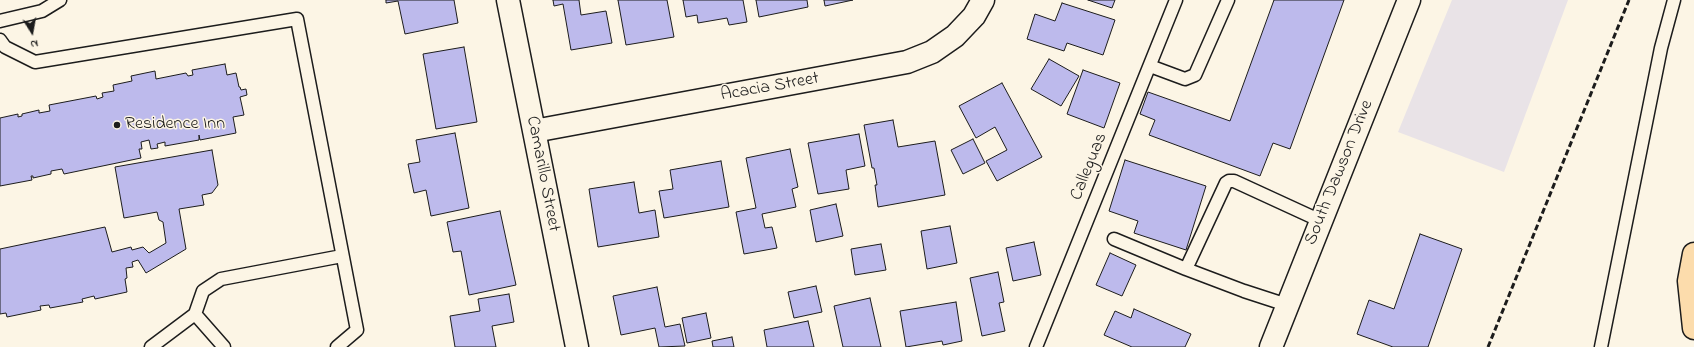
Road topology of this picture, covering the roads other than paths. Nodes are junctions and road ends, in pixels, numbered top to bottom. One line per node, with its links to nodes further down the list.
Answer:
1 (60, 0): 8 (lane)
2 (508, 0): 11 (street, Camarillo Street)
3 (983, 0): 11 (street, Acacia Street)
4 (1176, 0): 10 (lane, Calleguas)
5 (1228, 0): 10 (lane)
6 (1409, 0): 12 (street, South Dawson Drive)
7 (1674, 0): 26 (lane)
8 (0, 21)
9 (0, 40): 15 (lane)
10 (1150, 66): 24 (lane, Calleguas)
11 (534, 131): 23 (street, Camarillo Street)
12 (1321, 221): 16 (lane); 17 (street, South Dawson Drive)
13 (1114, 239): 16 (lane)
14 (1694, 254): 19 (main road)
15 (342, 256): 18 (lane); 22 (lane)
16 (1186, 269): 17 (lane)
17 (1287, 305): 25 (street, South Dawson Drive)
18 (195, 314): 20 (lane); 21 (lane)
19 (1694, 328)
20 (151, 347)
21 (224, 347)
22 (337, 347)
23 (577, 347)
24 (1036, 347)
25 (1271, 347)
26 (1601, 347)

